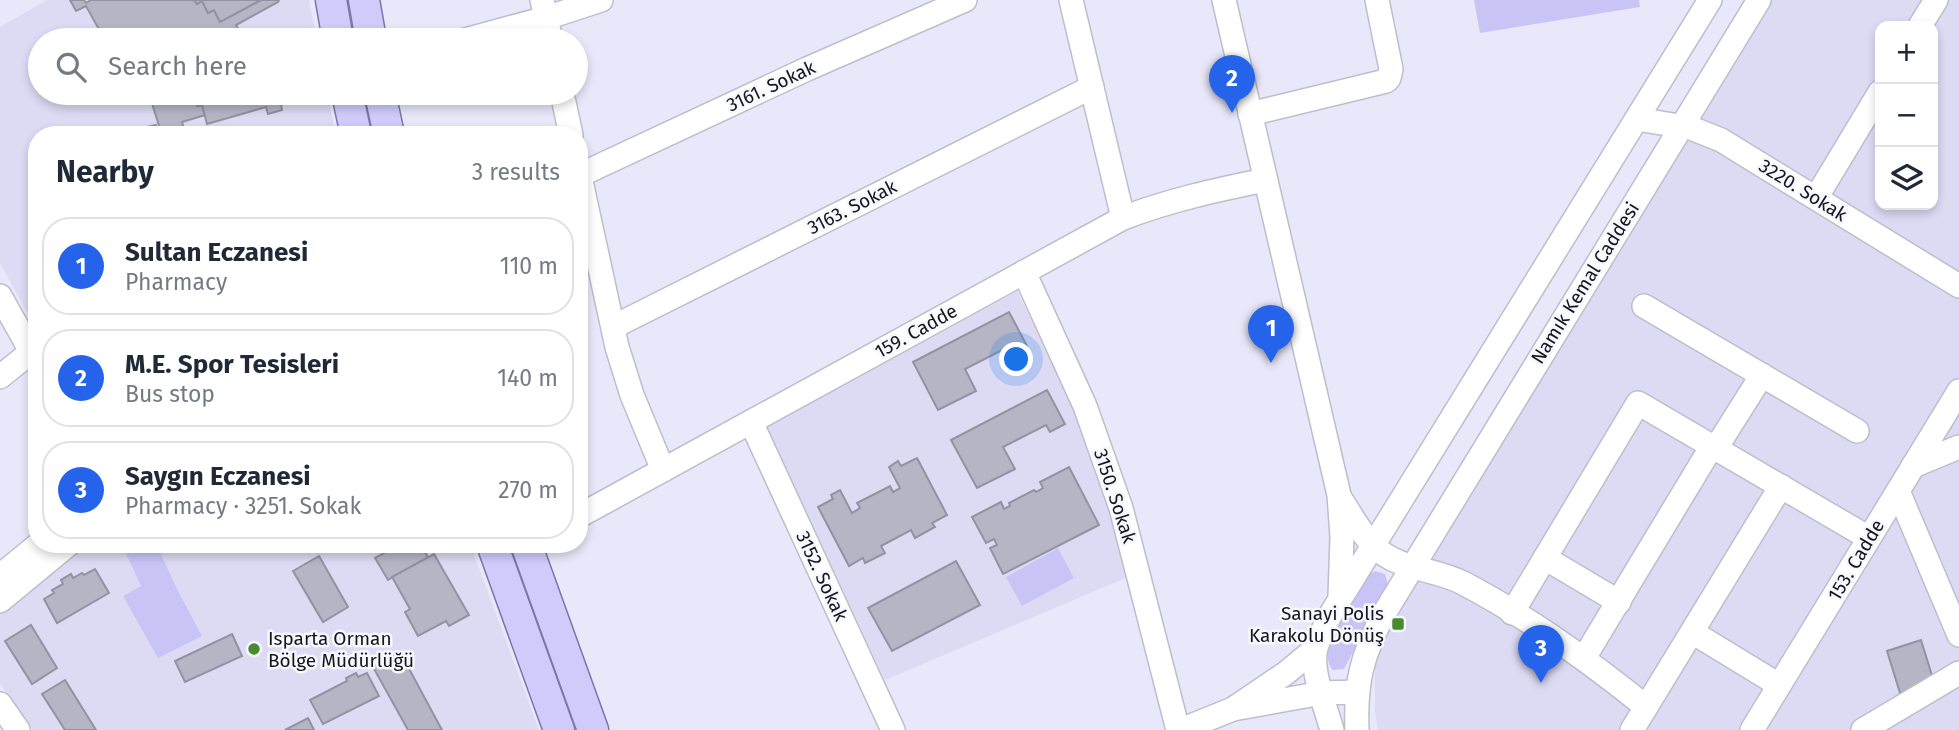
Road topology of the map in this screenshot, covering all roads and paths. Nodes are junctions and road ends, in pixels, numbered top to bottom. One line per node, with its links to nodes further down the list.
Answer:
1 (331, 0): 13 (main road)
2 (364, 0): 14 (main road)
3 (601, 0): 11 (street)
4 (965, 0): 27 (street, 3161. Sokak)
5 (1071, 0): 16 (street)
6 (1224, 0): 21 (street)
7 (1377, 0): 21 (street)
8 (1710, 0): 22 (street)
9 (1759, 0): 23 (street, Namık Kemal Caddesi)
10 (1936, 0): 12 (street)
11 (546, 20): 15 (street)
12 (1923, 21)
13 (336, 28)
14 (369, 28)
15 (514, 28)
16 (1092, 87): 31 (street); 36 (street, 3163. Sokak)
17 (1875, 100): 29 (street)
18 (350, 105): 24 (main road)
19 (383, 105): 25 (main road)
20 (565, 105): 26 (street)
21 (1250, 114): 28 (street)
22 (1637, 119): 23 (street, 3220. Sokak); 53 (street)
23 (1681, 125): 29 (street, 3220. Sokak); 59 (street, Namık Kemal Caddesi)
24 (354, 126)
25 (387, 126)
26 (569, 126)
27 (588, 170)
28 (1265, 180): 31 (street, 159. Cadde); 50 (street)
29 (1815, 198): 33 (street, 3220. Sokak)
30 (588, 211): 36 (street)
31 (1123, 218): 32 (street, 159. Cadde)
32 (1024, 272): 42 (street, 159. Cadde); 80 (street, 3150. Sokak)
33 (1959, 286)
34 (0, 296): 37 (street)
35 (1644, 306): 39 (street)
36 (613, 327): 47 (street)
37 (28, 346)
38 (28, 361): 40 (street)
39 (1762, 375): 43 (street); 44 (street)
40 (0, 377)
41 (1959, 391): 46 (street, 153. Cadde)
42 (751, 422): 47 (street, 159. Cadde); 79 (street, 3152. Sokak)
43 (1857, 431)
44 (1714, 447): 48 (street); 58 (street); 63 (street)
45 (1959, 447): 46 (street)
46 (1913, 466): 49 (street, 153. Cadde)
47 (663, 470): 51 (street, 159. Cadde)
48 (1781, 486): 52 (street); 65 (street)
49 (1898, 491): 52 (street, 153. Cadde); 66 (street)
50 (1339, 495): 53 (street); 61 (street)
51 (588, 511)
52 (1870, 538): 70 (street, 153. Cadde)
53 (1374, 546): 59 (street); 61 (street)
54 (28, 553): 60 (street)
55 (58, 553): 62 (street)
56 (495, 553): 77 (main road)
57 (529, 553): 78 (main road)
58 (1545, 558): 63 (street); 64 (street)
59 (1412, 566): 64 (street); 71 (street, Namık Kemal Caddesi)
60 (0, 576)
61 (1340, 599): 67 (street)
62 (0, 601)
63 (1619, 602): 68 (street)
64 (1513, 613): 68 (street)
65 (1692, 632): 70 (street); 74 (street)
66 (1959, 635)
67 (1315, 649): 72 (street); 75 (street)
68 (1584, 658): 74 (street)
69 (1959, 673): 85 (street)
70 (1779, 685): 84 (street, 153. Cadde)
71 (1357, 692): 72 (street); 82 (street, Namık Kemal Caddesi)
72 (1322, 693): 75 (street); 81 (street)
73 (0, 704): 76 (street)
74 (1646, 707): 83 (street)
75 (1233, 709): 80 (street)
76 (18, 730)
77 (559, 730)
78 (593, 730)
79 (893, 730)
80 (1179, 730)
81 (1332, 730)
82 (1357, 730)
83 (1632, 730)
84 (1752, 730)
85 (1863, 730)

